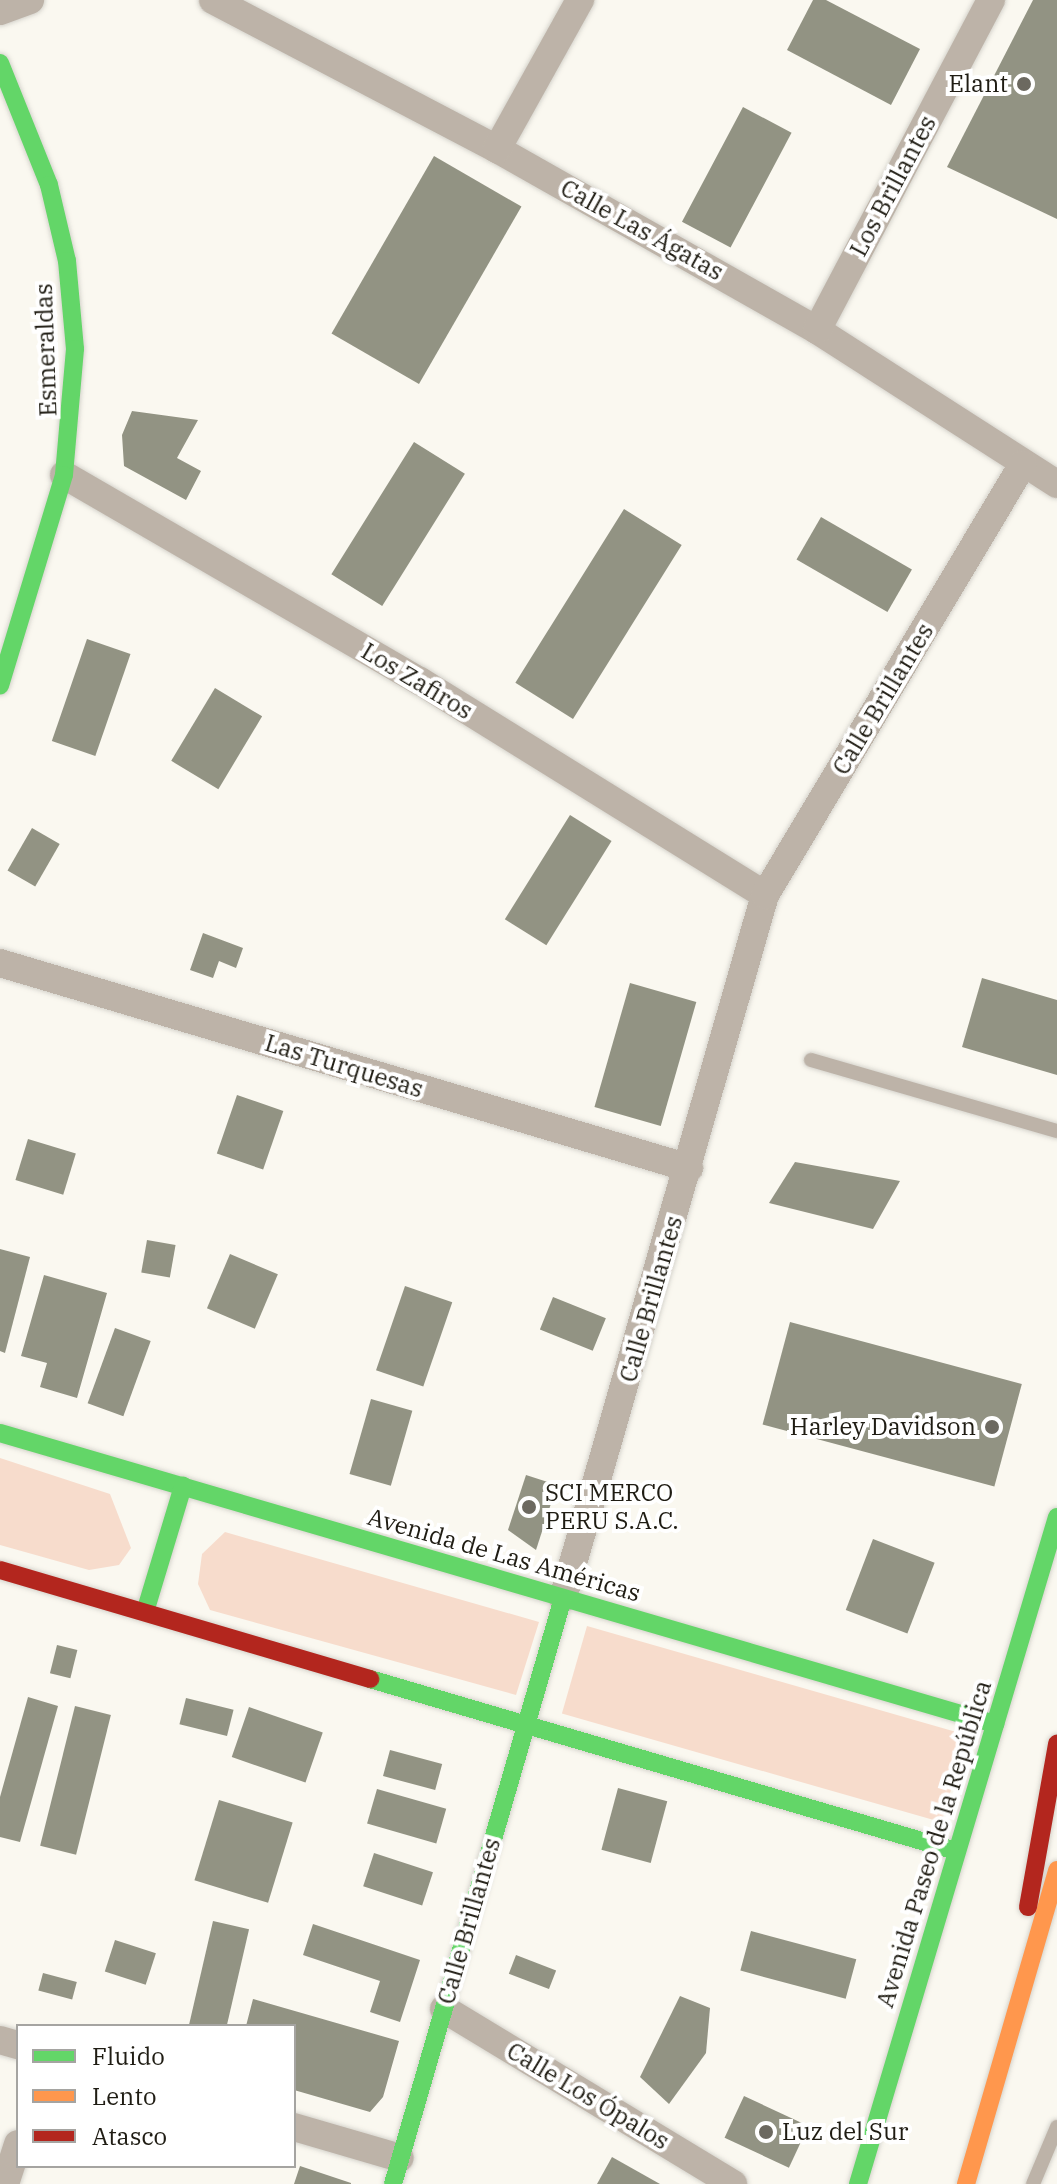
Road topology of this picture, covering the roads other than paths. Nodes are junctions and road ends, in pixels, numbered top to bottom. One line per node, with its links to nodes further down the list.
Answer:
1 (30, 0): 5 (street)
2 (213, 0): 7 (street, Calle Las Ágatas)
3 (580, 0): 7 (street)
4 (991, 0): 8 (street, Los Brillantes)
5 (0, 11)
6 (0, 63): 10 (main road, Esmeraldas)
7 (497, 149): 8 (street, Calle Las Ágatas)
8 (817, 330): 9 (street, Calle Las Ágatas)
9 (1023, 464): 11 (street, Calle Las Ágatas); 13 (street, Calle Brillantes)
10 (64, 475): 12 (main road, Esmeraldas); 13 (street, Los Zafiros)
11 (1057, 484)
12 (0, 686)
13 (765, 895): 17 (street, Calle Brillantes)
14 (0, 963): 17 (street, Las Turquesas)
15 (811, 1060): 16 (lane)
16 (1057, 1131)
17 (689, 1168): 22 (street, Calle Brillantes)
18 (0, 1433): 19 (main road, Avenida de Las Américas)
19 (183, 1486): 22 (main road, Avenida de Las Américas); 23 (main road)
20 (1057, 1517): 24 (main road, Avenida Paseo de la República)
21 (0, 1570): 23 (main road)
22 (563, 1598): 24 (main road, Avenida de Las Américas); 25 (main road, Calle Brillantes)
23 (145, 1612): 25 (main road)
24 (995, 1724): 27 (main road, Avenida Paseo de la República)
25 (526, 1725): 27 (main road); 30 (main road, Calle Brillantes)
26 (1057, 1744): 29 (main road)
27 (956, 1851): 38 (main road, Avenida Paseo de la República)
28 (1057, 1870): 29 (main road)
29 (1028, 1981): 34 (main road)
30 (444, 2009): 35 (main road, Calle Brillantes); 37 (street, Calle Los Ópalos)
31 (1057, 2127): 41 (lane)
32 (296, 2128): 35 (street)
33 (16, 2150): 36 (street)
34 (971, 2165): 39 (main road); 40 (main road)
35 (396, 2171)
36 (5, 2184)
37 (733, 2184)
38 (858, 2184)
39 (960, 2184)
40 (966, 2184)
41 (1033, 2184)

